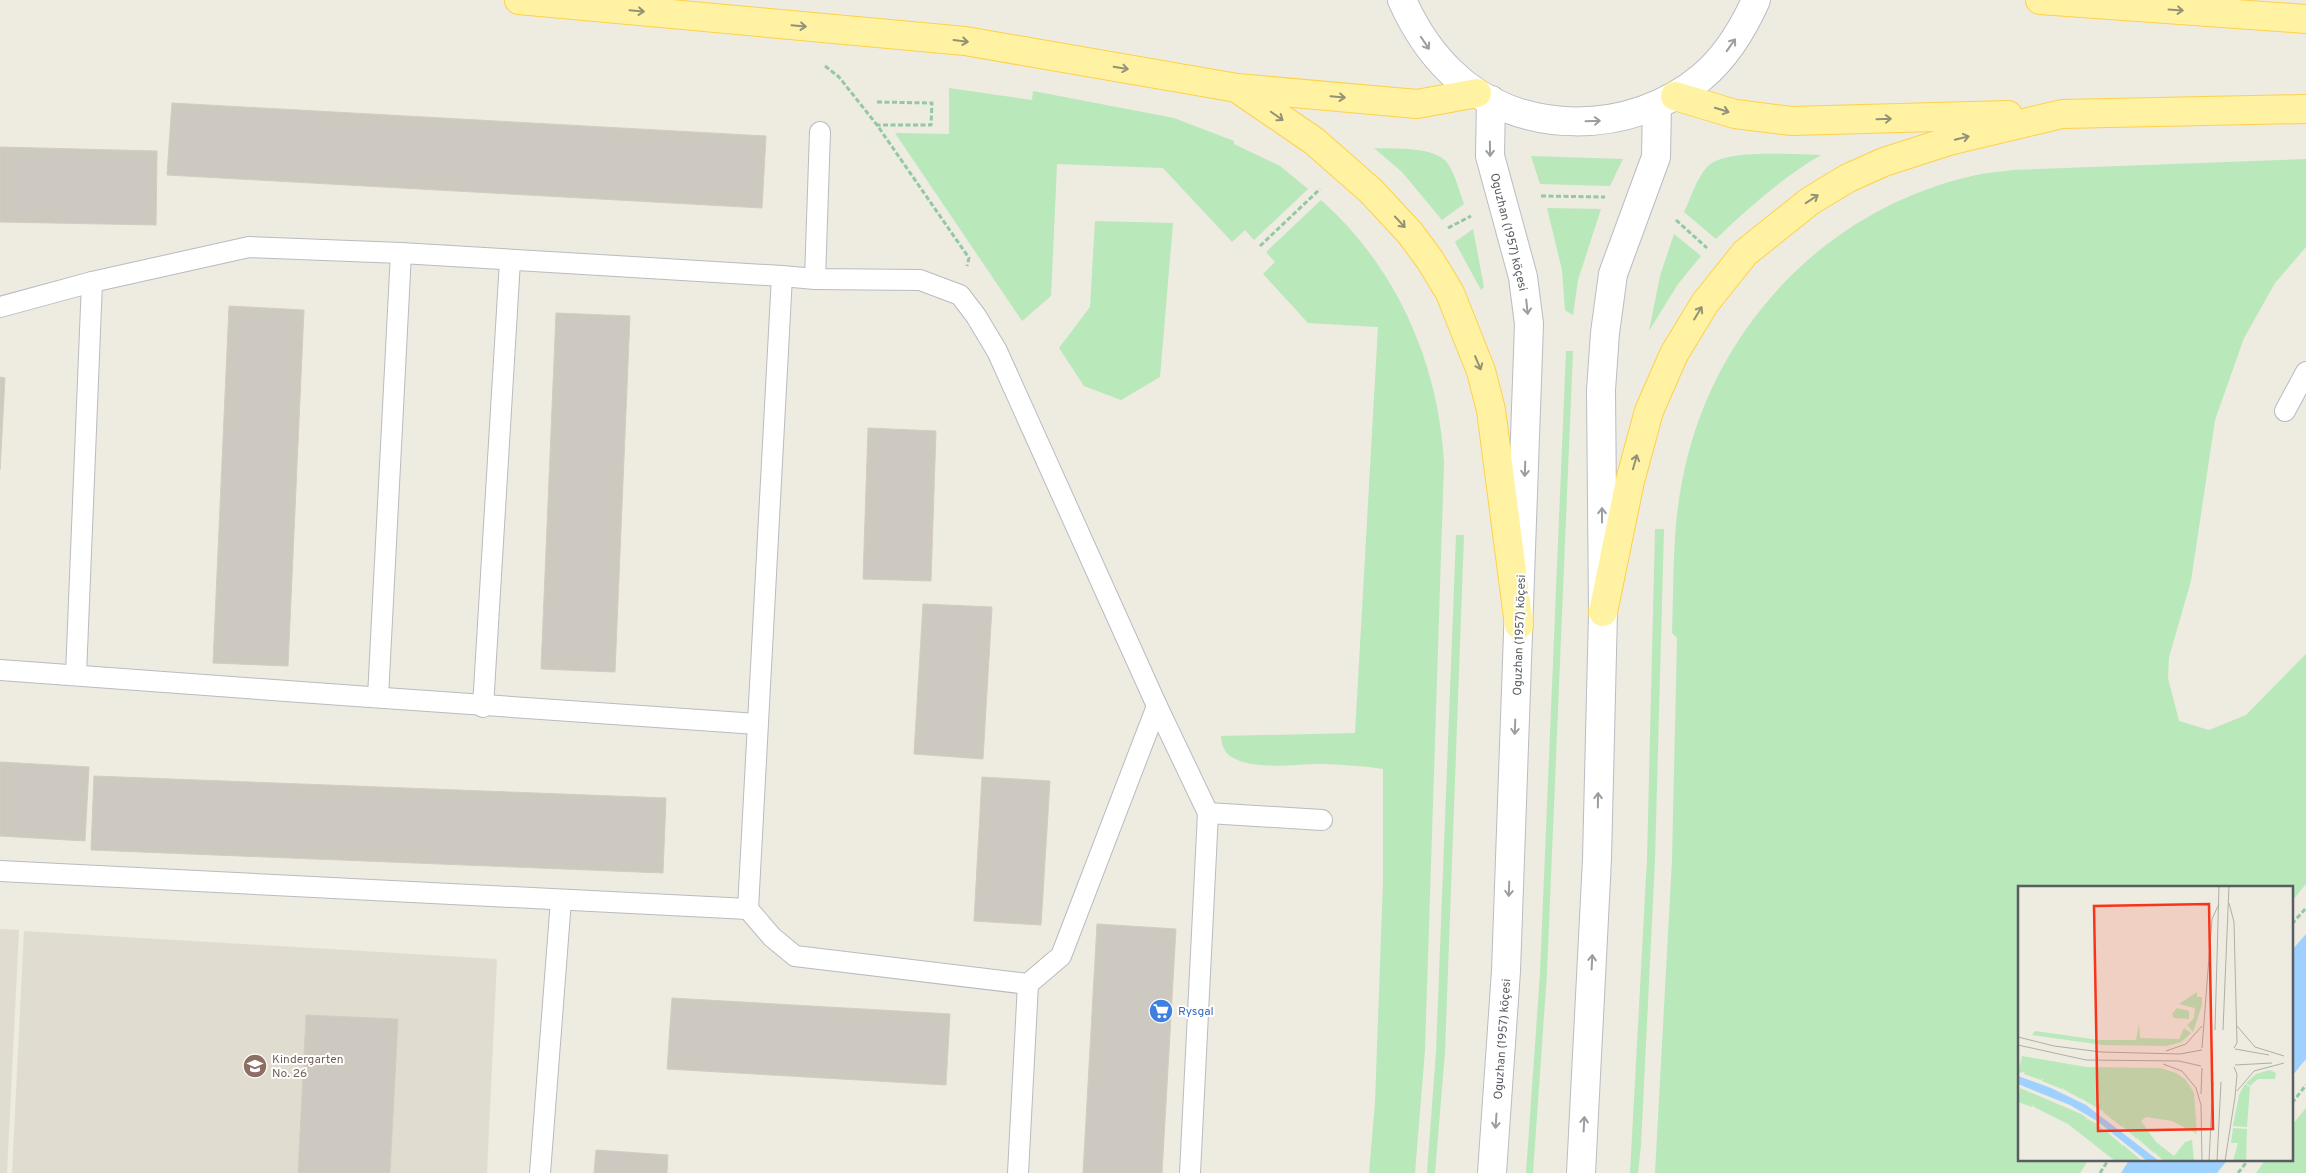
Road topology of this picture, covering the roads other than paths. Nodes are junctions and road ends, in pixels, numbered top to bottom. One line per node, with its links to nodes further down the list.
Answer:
1 (519, 0): 6 (main road, one-way to 6)
2 (1402, 0): 7 (main road, one-way to 7)
3 (1756, 0): 8 (main road, one-way to 3)
4 (2040, 0): 5 (main road, one-way to 5)
5 (2306, 19)
6 (1237, 88): 7 (main road, one-way to 7); 21 (main road, one-way to 21)
7 (1484, 96): 8 (main road, one-way to 8); 21 (main road, Oguzhan (1957) köçesi, one-way to 21)
8 (1666, 101): 10 (main road, one-way to 10); 20 (main road, one-way to 8)
9 (2306, 109): 10 (main road)
10 (2062, 114): 20 (main road, one-way to 10)
11 (820, 132): 15 (lane)
12 (402, 254): 13 (lane); 16 (lane); 24 (lane)
13 (510, 261): 14 (lane); 26 (lane)
14 (782, 276): 15 (lane); 27 (lane)
15 (814, 279): 25 (lane)
16 (92, 282): 17 (lane); 23 (lane)
17 (0, 307)
18 (2306, 372): 19 (lane)
19 (2285, 411)
20 (1603, 612): 38 (main road, one-way to 20)
21 (1519, 625): 37 (main road, Oguzhan (1957) köçesi, one-way to 37)
22 (0, 670): 23 (lane)
23 (76, 675): 24 (lane)
24 (378, 697): 26 (lane)
25 (1157, 706): 28 (lane); 33 (lane)
26 (482, 707): 27 (lane)
27 (757, 724): 32 (lane)
28 (1208, 813): 29 (lane); 36 (lane)
29 (1322, 820)
30 (0, 871): 31 (lane)
31 (561, 900): 32 (lane); 34 (lane)
32 (748, 909): 33 (lane)
33 (1028, 984): 35 (lane)
34 (540, 1173)
35 (1018, 1173)
36 (1190, 1173)
37 (1492, 1173)
38 (1581, 1173)

